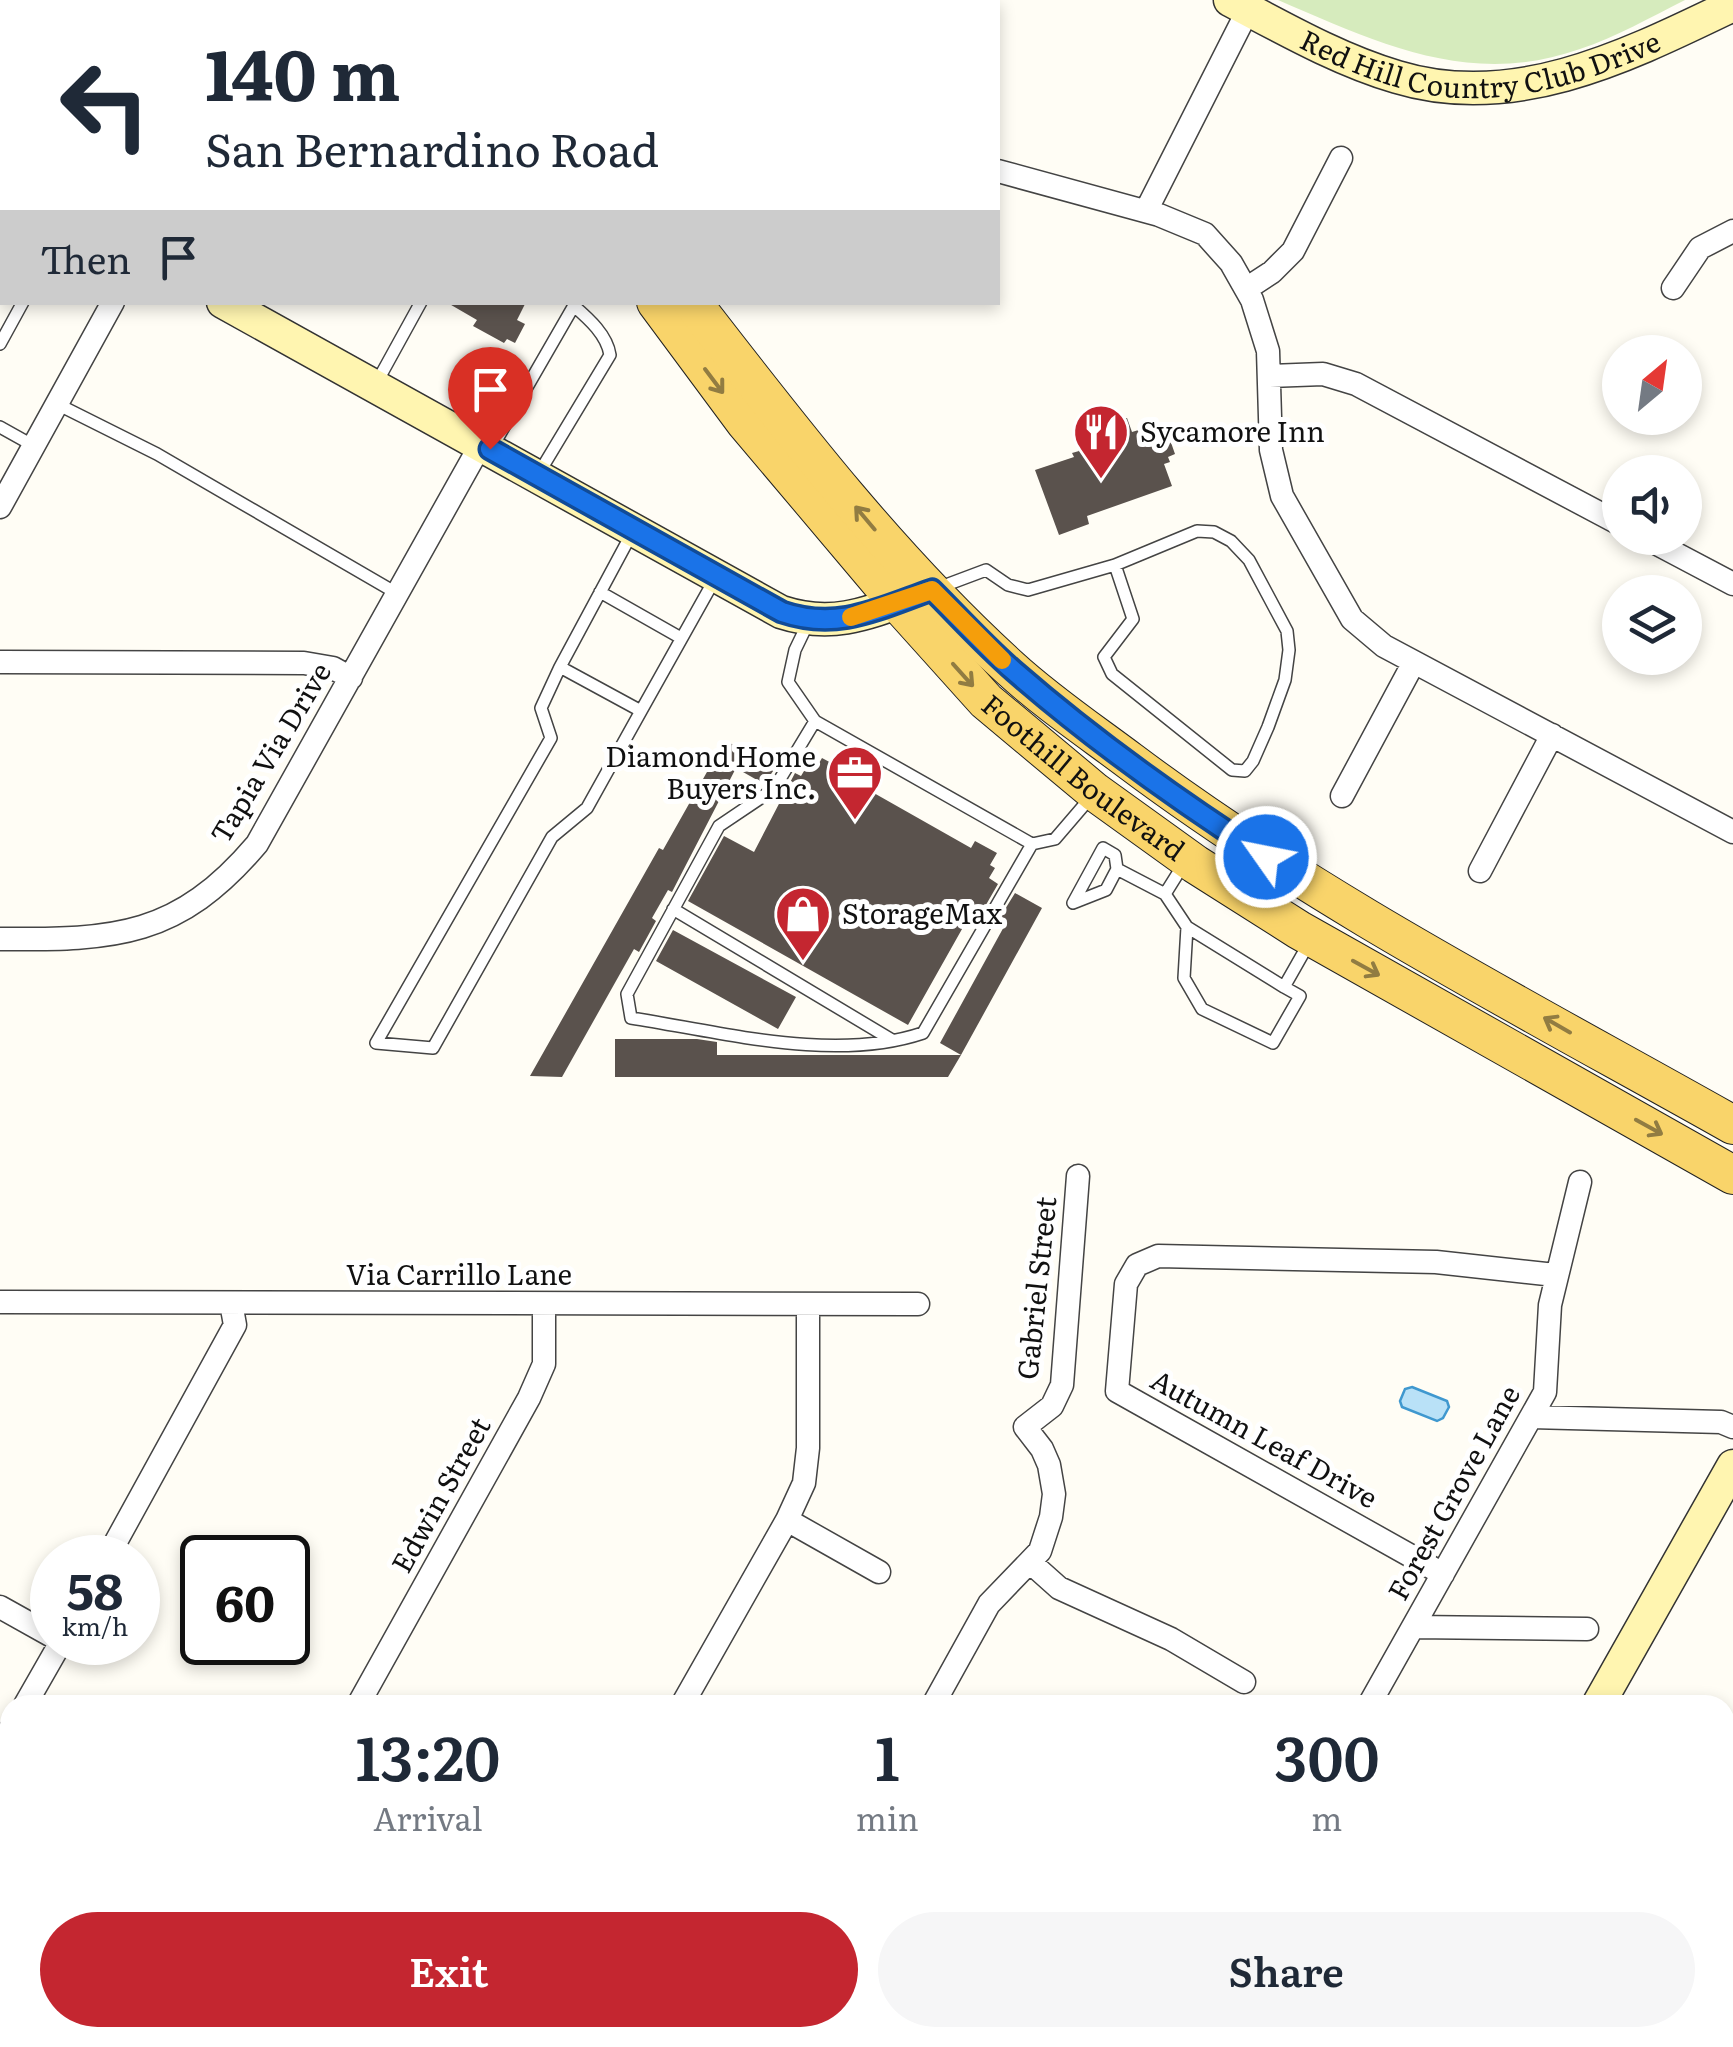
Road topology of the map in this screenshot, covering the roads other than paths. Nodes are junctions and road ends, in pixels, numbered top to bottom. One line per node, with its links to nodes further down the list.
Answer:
1 (1239, 5): 2 (street, Red Hill Country Club Drive); 5 (street)
2 (1733, 5)
3 (1341, 158): 8 (street)
4 (1000, 173): 5 (street)
5 (1146, 212): 8 (street)
6 (1733, 231): 7 (street)
7 (1672, 288)
8 (1246, 290): 18 (street)
9 (21, 305): 17 (lane)
10 (111, 305): 20 (street)
11 (228, 305): 19 (street)
12 (419, 305): 19 (lane)
13 (574, 305): 23 (lane)
14 (576, 305): 24 (lane)
15 (658, 305): 34 (main road, Foothill Boulevard, one-way to 34)
16 (694, 305): 34 (main road, Foothill Boulevard, one-way to 16)
17 (0, 344)
18 (1269, 376): 26 (street); 38 (street)
19 (375, 386): 23 (street)
20 (57, 404): 22 (street); 33 (lane)
21 (0, 427): 22 (lane)
22 (34, 446): 25 (street)
23 (486, 447): 24 (street); 33 (street, Tapia Via Drive)
24 (537, 475): 27 (street)
25 (0, 507)
26 (1602, 514)
27 (634, 529): 30 (street); 32 (lane)
28 (1678, 555): 31 (street)
29 (1115, 565): 29 (lane); 34 (lane)
30 (716, 576): 35 (street); 36 (lane)
31 (1733, 584)
32 (600, 592): 36 (lane); 39 (lane)
33 (398, 594): 40 (street, Tapia Via Drive)
34 (914, 596): 35 (street); 44 (main road, Foothill Boulevard, one-way to 44); 58 (main road, Foothill Boulevard, one-way to 34)
35 (810, 621): 42 (lane)
36 (682, 638): 41 (lane)
37 (0, 662): 40 (street)
38 (1414, 662): 43 (street); 45 (street)
39 (560, 666): 41 (lane); 41 (lane)
40 (351, 678): 55 (street, Tapia Via Drive)
41 (641, 711)
42 (815, 721): 47 (lane); 52 (lane)
43 (1552, 735): 46 (street); 50 (street)
44 (1094, 792): 47 (lane); 48 (main road, Foothill Boulevard)
45 (1342, 796)
46 (1733, 832)
47 (1032, 844): 57 (lane)
48 (1187, 858): 51 (lane); 54 (main road, Foothill Boulevard)
49 (1118, 869): 49 (lane); 51 (lane)
50 (1480, 872)
51 (1165, 894): 53 (lane)
52 (673, 909): 57 (lane); 57 (lane)
53 (1187, 928): 56 (lane); 56 (lane)
54 (1312, 938): 56 (lane); 59 (main road, Foothill Boulevard, one-way to 59)
55 (0, 939)
56 (1284, 987)
57 (896, 1042)
58 (1733, 1125)
59 (1733, 1175)
60 (1078, 1176): 73 (street, Gabriel Street)
61 (1580, 1182): 62 (street, Forest Grove Lane)
62 (1555, 1275): 68 (street, Forest Grove Lane); 75 (street, Autumn Leaf Drive)
63 (0, 1302): 64 (street, Via Carrillo Lane)
64 (231, 1303): 67 (street, Via Carrillo Lane); 72 (street)
65 (918, 1304): 66 (street, Via Carrillo Lane)
66 (808, 1305): 67 (street, Via Carrillo Lane); 71 (street)
67 (544, 1306): 83 (street, Edwin Street)
68 (1531, 1418): 69 (street); 75 (street, Forest Grove Lane)
69 (1733, 1427)
70 (1733, 1466): 87 (street)
71 (786, 1520): 74 (street); 84 (street)
72 (121, 1535)
73 (1030, 1563): 81 (street); 85 (street, Gabriel Street)
74 (879, 1572)
75 (1443, 1574): 78 (street, Forest Grove Lane)
76 (0, 1608): 77 (street)
77 (30, 1624)
78 (1413, 1627): 79 (street); 86 (street, Forest Grove Lane)
79 (1587, 1629)
80 (48, 1665): 82 (street)
81 (1244, 1682)
82 (31, 1695)
83 (364, 1695)
84 (688, 1695)
85 (942, 1695)
86 (1376, 1695)
87 (1604, 1695)

